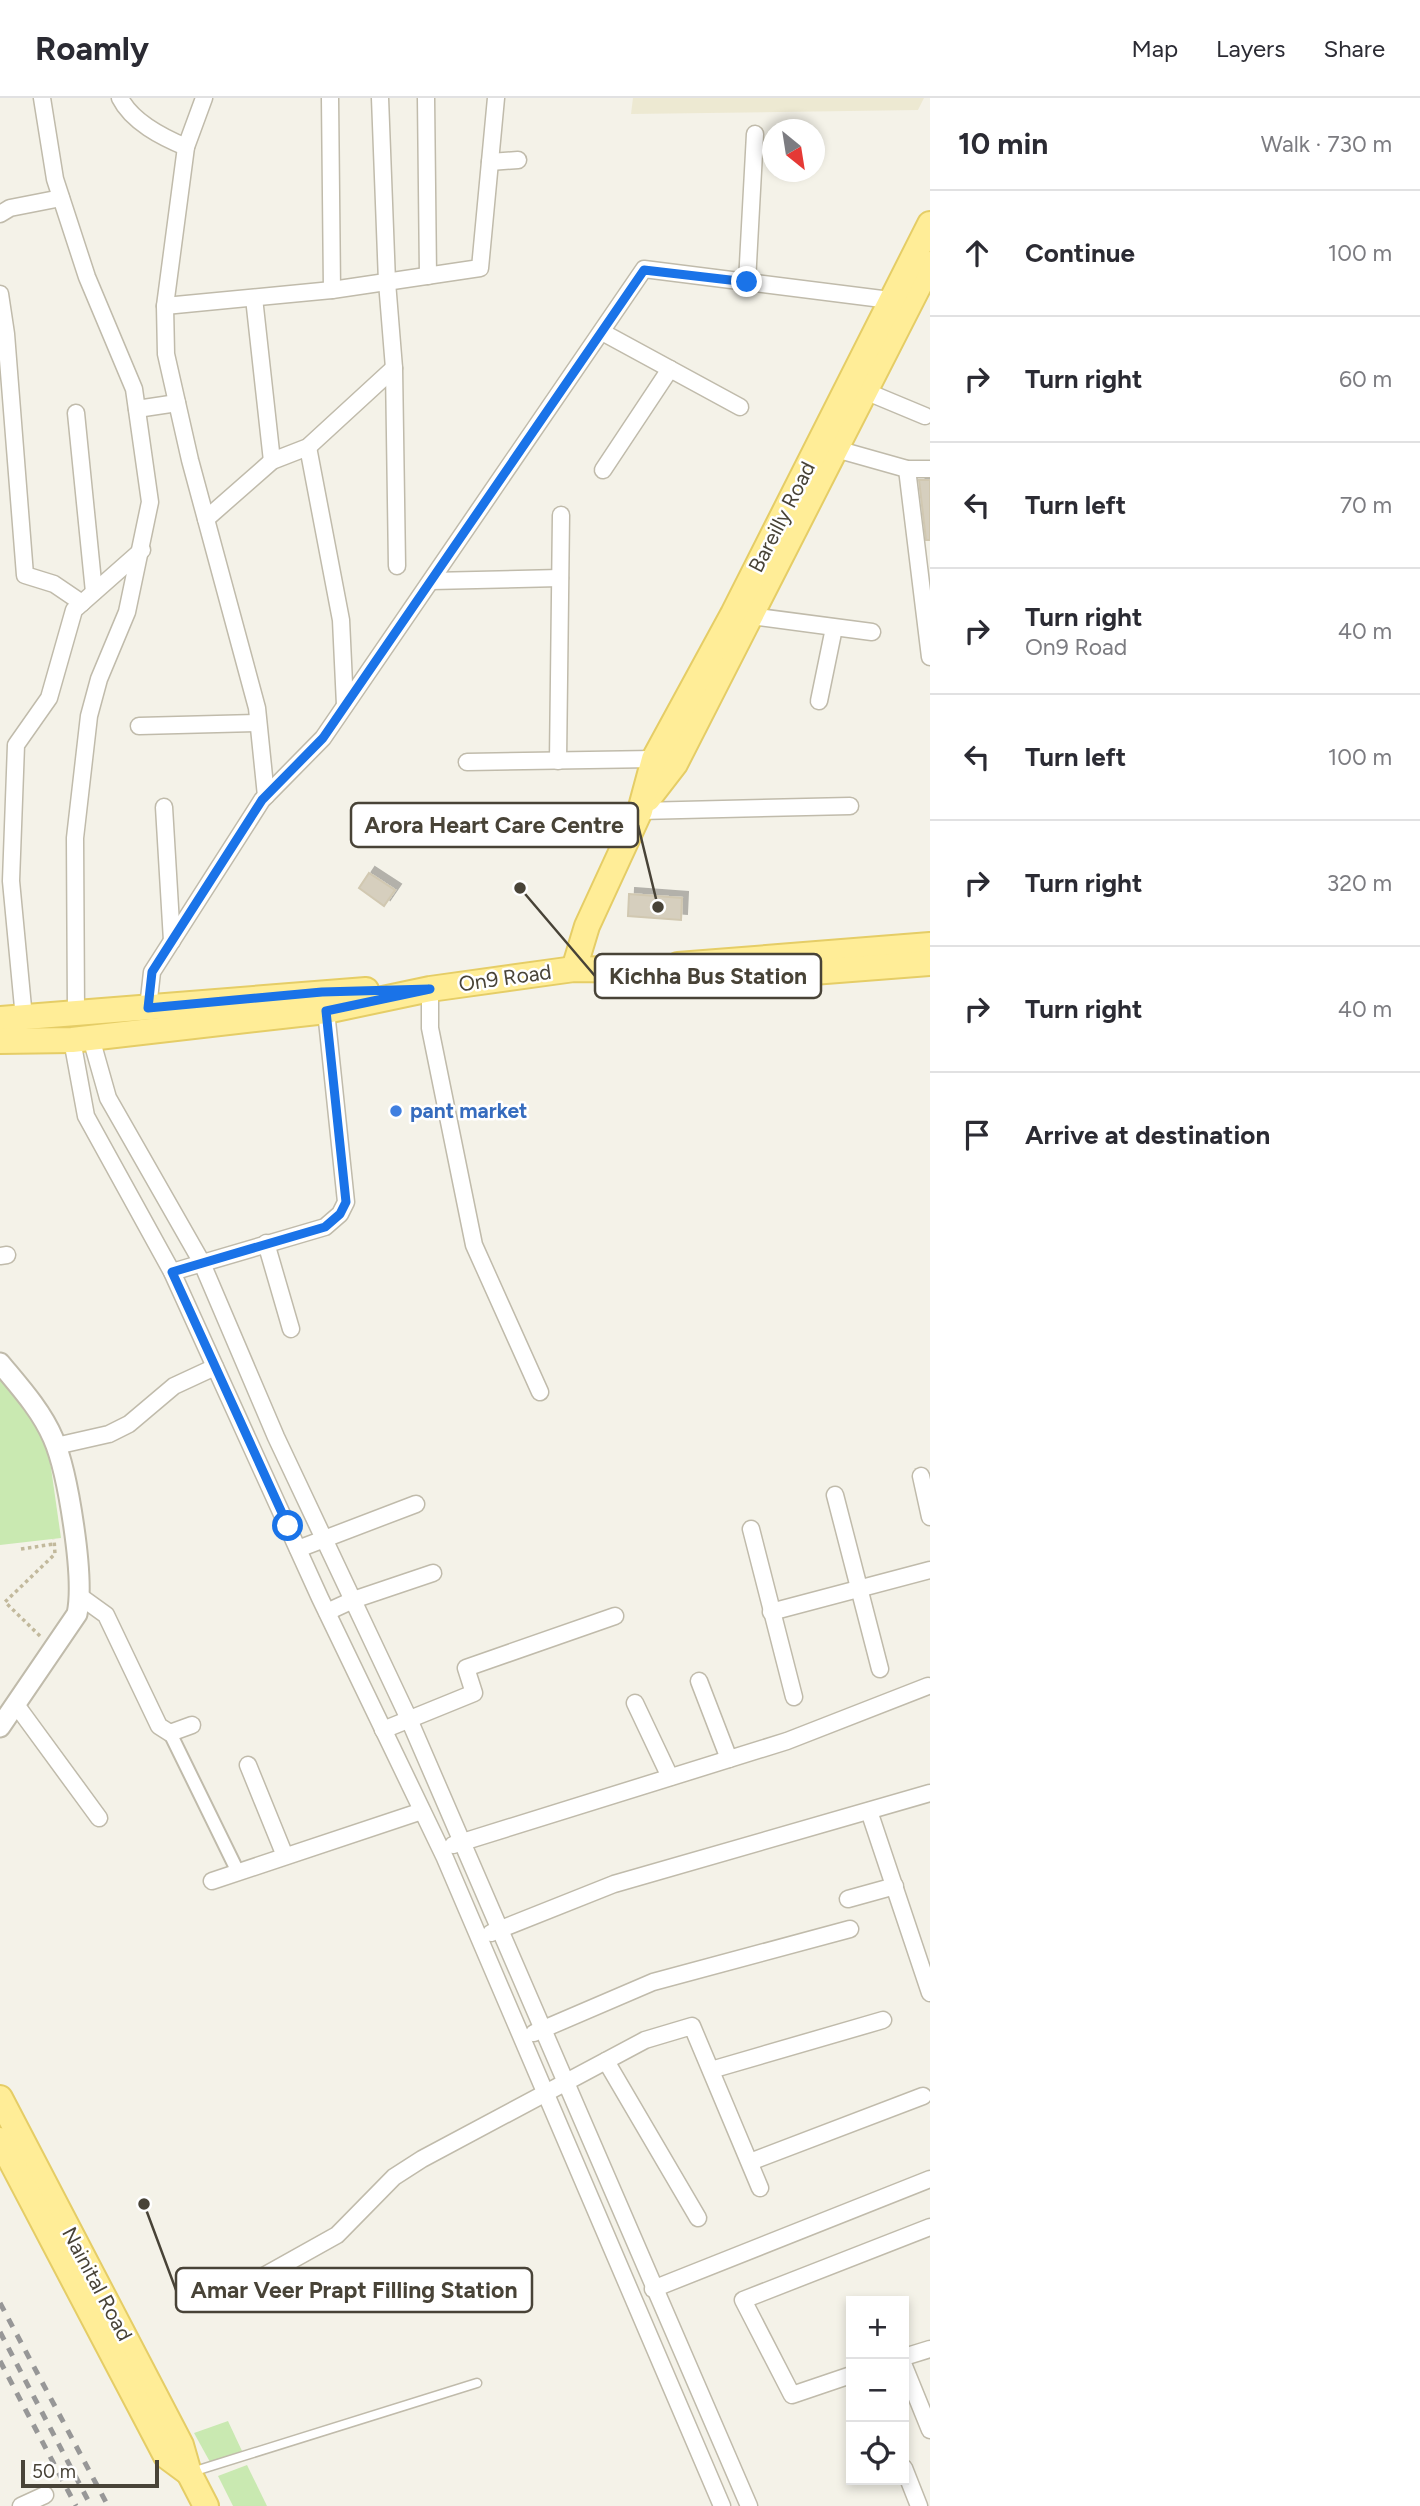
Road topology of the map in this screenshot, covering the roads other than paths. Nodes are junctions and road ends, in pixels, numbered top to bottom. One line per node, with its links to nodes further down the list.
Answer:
1 (42, 98): 12 (street)
2 (120, 98): 9 (street)
3 (204, 98): 9 (street)
4 (330, 98): 19 (street)
5 (380, 98): 17 (street)
6 (426, 98): 16 (street)
7 (496, 98): 11 (street)
8 (755, 134): 18 (street)
9 (186, 147): 23 (street)
10 (518, 159): 11 (street)
11 (490, 162): 16 (street)
12 (61, 198): 13 (street); 31 (street)
13 (0, 215)
14 (930, 224): 22 (main road, Bareilly Road)
15 (930, 264): 27 (main road, Bareilly Road)
16 (428, 276): 17 (street)
17 (387, 282): 19 (street); 25 (street)
18 (747, 282): 22 (street); 24 (street)
19 (331, 290): 21 (street)
20 (0, 294): 28 (street)
21 (254, 298): 23 (street); 36 (street)
22 (890, 300): 55 (main road, Bareilly Road)
23 (165, 306): 29 (street)
24 (602, 332): 26 (street); 45 (street)
25 (394, 368): 34 (street); 43 (street)
26 (670, 369): 30 (street); 39 (street)
27 (865, 391): 33 (street); 35 (main road, Bareilly Road)
28 (6, 399): 46 (street)
29 (177, 403): 31 (street); 41 (street)
30 (740, 407)
31 (137, 409): 42 (street)
32 (76, 414): 46 (street)
33 (925, 416)
34 (308, 447): 36 (street); 52 (street)
35 (836, 449): 37 (street); 47 (main road, Bareilly Road)
36 (272, 461): 41 (street)
37 (907, 469): 38 (street); 50 (street)
38 (930, 469)
39 (603, 470)
40 (561, 515): 44 (street)
41 (206, 519): 53 (street)
42 (142, 550): 46 (street); 70 (street)
43 (397, 566)
44 (560, 578): 45 (street); 56 (street)
45 (431, 581): 52 (street)
46 (88, 598): 71 (street)
47 (751, 616): 48 (street); 61 (main road, Bareilly Road)
48 (834, 628): 49 (street); 51 (street)
49 (872, 632)
50 (930, 657)
51 (820, 701)
52 (345, 705): 58 (street)
53 (258, 723): 54 (street); 58 (street)
54 (139, 726)
55 (654, 759): 56 (street); 61 (main road, Bareilly Road)
56 (558, 761): 57 (street)
57 (467, 762)
58 (266, 796): 62 (street)
59 (850, 806): 61 (street)
60 (164, 807): 62 (street)
61 (640, 811): 65 (main road, Bareilly Road)
62 (172, 941): 68 (street)
63 (930, 945): 66 (main road)
64 (930, 963): 66 (main road, On9 Road)
65 (573, 969): 66 (main road, On9 Road); 67 (main road, On9 Road)
66 (636, 970)
67 (430, 989): 68 (main road); 69 (main road, On9 Road); 80 (street)
68 (148, 1008): 70 (main road)
69 (326, 1011): 72 (main road, On9 Road); 74 (street)
70 (76, 1015): 71 (main road)
71 (12, 1019)
72 (82, 1039): 73 (main road, On9 Road); 75 (street); 76 (street)
73 (0, 1041)
74 (266, 1243): 75 (street); 77 (street)
75 (201, 1261): 76 (street); 87 (street)
76 (172, 1272): 79 (street)
77 (291, 1329)
78 (0, 1363): 81 (street)
79 (215, 1367): 81 (street); 88 (street)
80 (540, 1392)
81 (56, 1446): 92 (street)
82 (920, 1476): 85 (street)
83 (835, 1496): 91 (street)
84 (416, 1504): 87 (street)
85 (930, 1517)
86 (751, 1529): 95 (street)
87 (323, 1537): 88 (street); 93 (street)
88 (298, 1549): 94 (street)
89 (930, 1570): 91 (street)
90 (433, 1573): 93 (street)
91 (859, 1589): 95 (street); 97 (street)
92 (81, 1597): 102 (street); 107 (street)
93 (353, 1600): 94 (street); 103 (street)
94 (327, 1612): 106 (street)
95 (771, 1612): 100 (street)
96 (615, 1616): 103 (street)
97 (880, 1669)
98 (699, 1681): 108 (street)
99 (928, 1686): 108 (street)
100 (794, 1698)
101 (635, 1703): 110 (street)
102 (17, 1706): 105 (street); 114 (street)
103 (408, 1717): 106 (street); 115 (street)
104 (192, 1725): 107 (street)
105 (0, 1727)
106 (383, 1730): 112 (street)
107 (170, 1734): 118 (street)
108 (729, 1759): 110 (street)
109 (248, 1765): 117 (street)
110 (670, 1777): 115 (street)
111 (930, 1793): 113 (street)
112 (422, 1811): 116 (street); 117 (street)
113 (869, 1811): 120 (street); 122 (street)
114 (99, 1818)
115 (462, 1842): 116 (street); 122 (street)
116 (441, 1850): 124 (street)
117 (285, 1856): 118 (street)
118 (238, 1872): 119 (street)
119 (212, 1881)
120 (895, 1886): 121 (street); 125 (street)
121 (848, 1899)
122 (500, 1929): 124 (street); 127 (street)
123 (850, 1929): 127 (street)
124 (479, 1938): 128 (street)
125 (930, 1993)
126 (883, 2020): 130 (street)
127 (542, 2029): 128 (street); 131 (street)
128 (522, 2038): 132 (street)
129 (606, 2062): 130 (street); 131 (street); 139 (street)
130 (711, 2070): 136 (street)
131 (565, 2084): 132 (street); 142 (street)
132 (546, 2094): 141 (street); 154 (street)
133 (923, 2096): 136 (street)
134 (0, 2098): 149 (main road, Nainital Road)
135 (0, 2140): 149 (main road, Nainital Road)
136 (750, 2162): 138 (street)
137 (930, 2179): 142 (street)
138 (760, 2188)
139 (698, 2218)
140 (930, 2227): 145 (street)
141 (251, 2283)
142 (653, 2289): 155 (street)
143 (930, 2349): 144 (street)
144 (909, 2355)
145 (846, 2377)
146 (909, 2378): 148 (street)
147 (477, 2383): 149 (lane)
148 (930, 2430)
149 (189, 2473): 153 (main road, Nainital Road)
150 (909, 2481): 156 (street)
151 (45, 2495): 152 (street)
152 (21, 2506)
153 (206, 2506)
154 (722, 2506)
155 (749, 2506)
156 (919, 2506)

